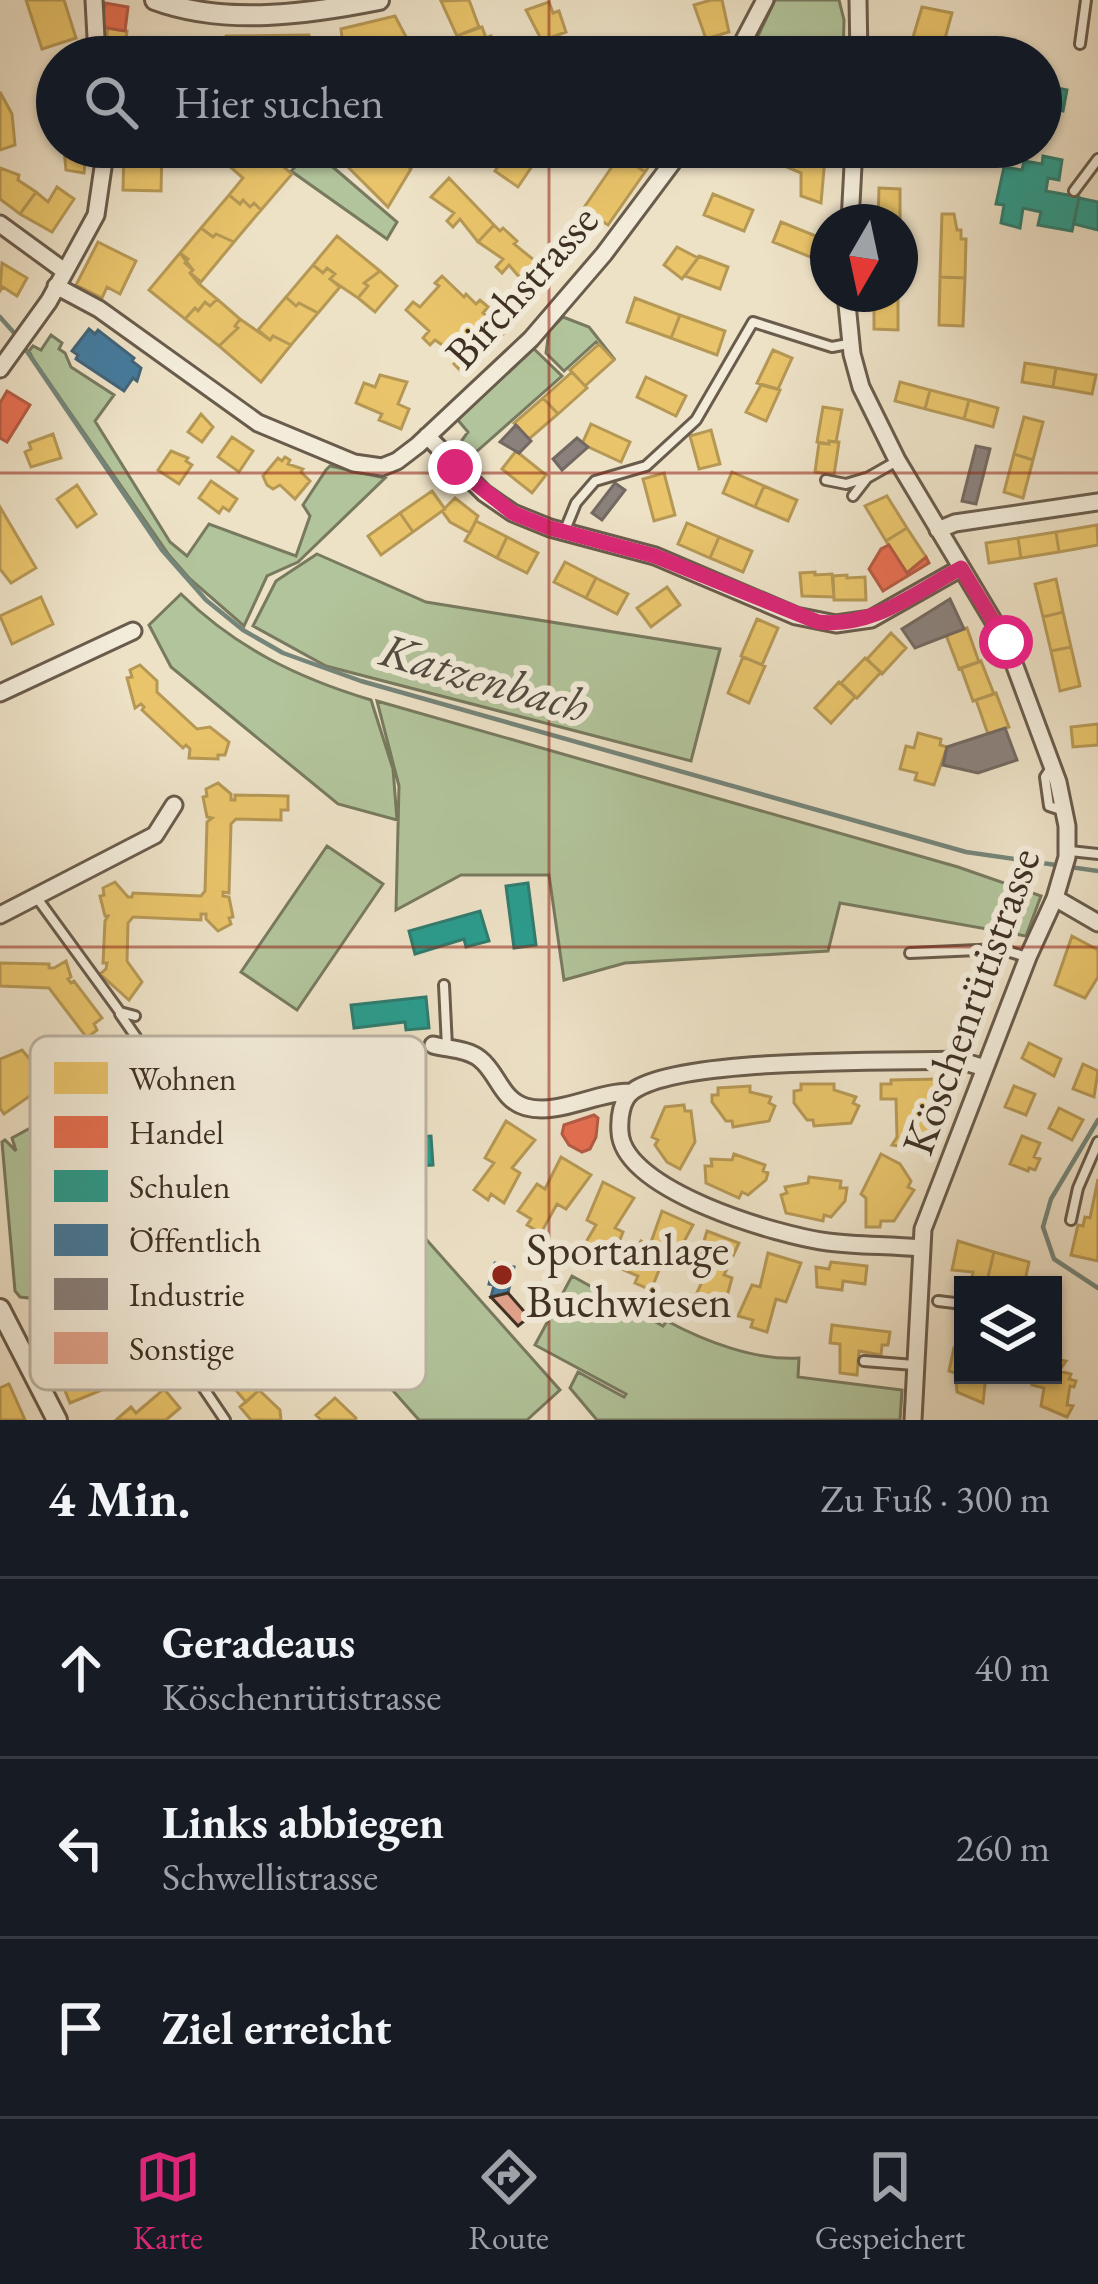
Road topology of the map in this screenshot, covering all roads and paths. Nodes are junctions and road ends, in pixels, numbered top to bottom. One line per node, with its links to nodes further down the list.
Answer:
1 (94, 0): 8 (street)
2 (155, 0): 7 (street)
3 (380, 0): 7 (street)
4 (765, 0): 9 (street)
5 (858, 0): 10 (street)
6 (1087, 0): 11 (lane)
7 (245, 7)
8 (96, 36)
9 (746, 36)
10 (859, 36)
11 (1080, 44)
12 (1098, 159): 16 (lane)
13 (103, 168): 19 (street)
14 (668, 168): 23 (street, Birchstrasse)
15 (853, 168): 17 (street)
16 (1073, 191)
17 (851, 204)
18 (0, 224): 19 (street)
19 (60, 278): 22 (street); 23 (street, Birchstrasse)
20 (848, 312): 21 (street, Köschenrütistrasse)
21 (851, 344): 24 (street, Köschenrütistrasse); 30 (lane)
22 (0, 369)
23 (427, 436): 30 (street)
24 (897, 460): 25 (lane); 29 (street, Köschenrütistrasse)
25 (867, 478): 26 (lane); 27 (lane)
26 (826, 480)
27 (854, 496)
28 (1098, 502): 29 (street)
29 (938, 530): 31 (street, Köschenrütistrasse)
30 (564, 531): 31 (street)
31 (961, 568): 35 (street, Köschenrütistrasse)
32 (133, 631): 33 (street)
33 (0, 693)
34 (173, 805): 37 (street)
35 (1067, 854): 36 (lane); 38 (street, Köschenrütistrasse)
36 (1098, 854)
37 (37, 898): 39 (street); 44 (lane)
38 (1055, 898): 40 (street); 42 (street, Köschenrütistrasse)
39 (0, 915)
40 (1098, 923)
41 (910, 953): 42 (lane)
42 (1028, 957): 48 (street, Köschenrütistrasse)
43 (443, 985): 47 (lane)
44 (120, 1012): 45 (lane); 46 (lane)
45 (135, 1016)
46 (135, 1036)
47 (440, 1047): 49 (street)
48 (985, 1068): 49 (street); 52 (street, Köschenrütistrasse)
49 (630, 1092): 52 (street)
50 (1098, 1142): 51 (lane)
51 (1071, 1220)
52 (920, 1248): 57 (street, Köschenrütistrasse)
53 (938, 1301): 54 (lane)
54 (954, 1303)
55 (0, 1309): 58 (street)
56 (863, 1361): 57 (lane)
57 (916, 1365): 63 (street, Köschenrütistrasse)
58 (30, 1368)
59 (41, 1390): 61 (street)
60 (205, 1390): 62 (lane)
61 (56, 1420)
62 (225, 1420)
63 (913, 1420)

